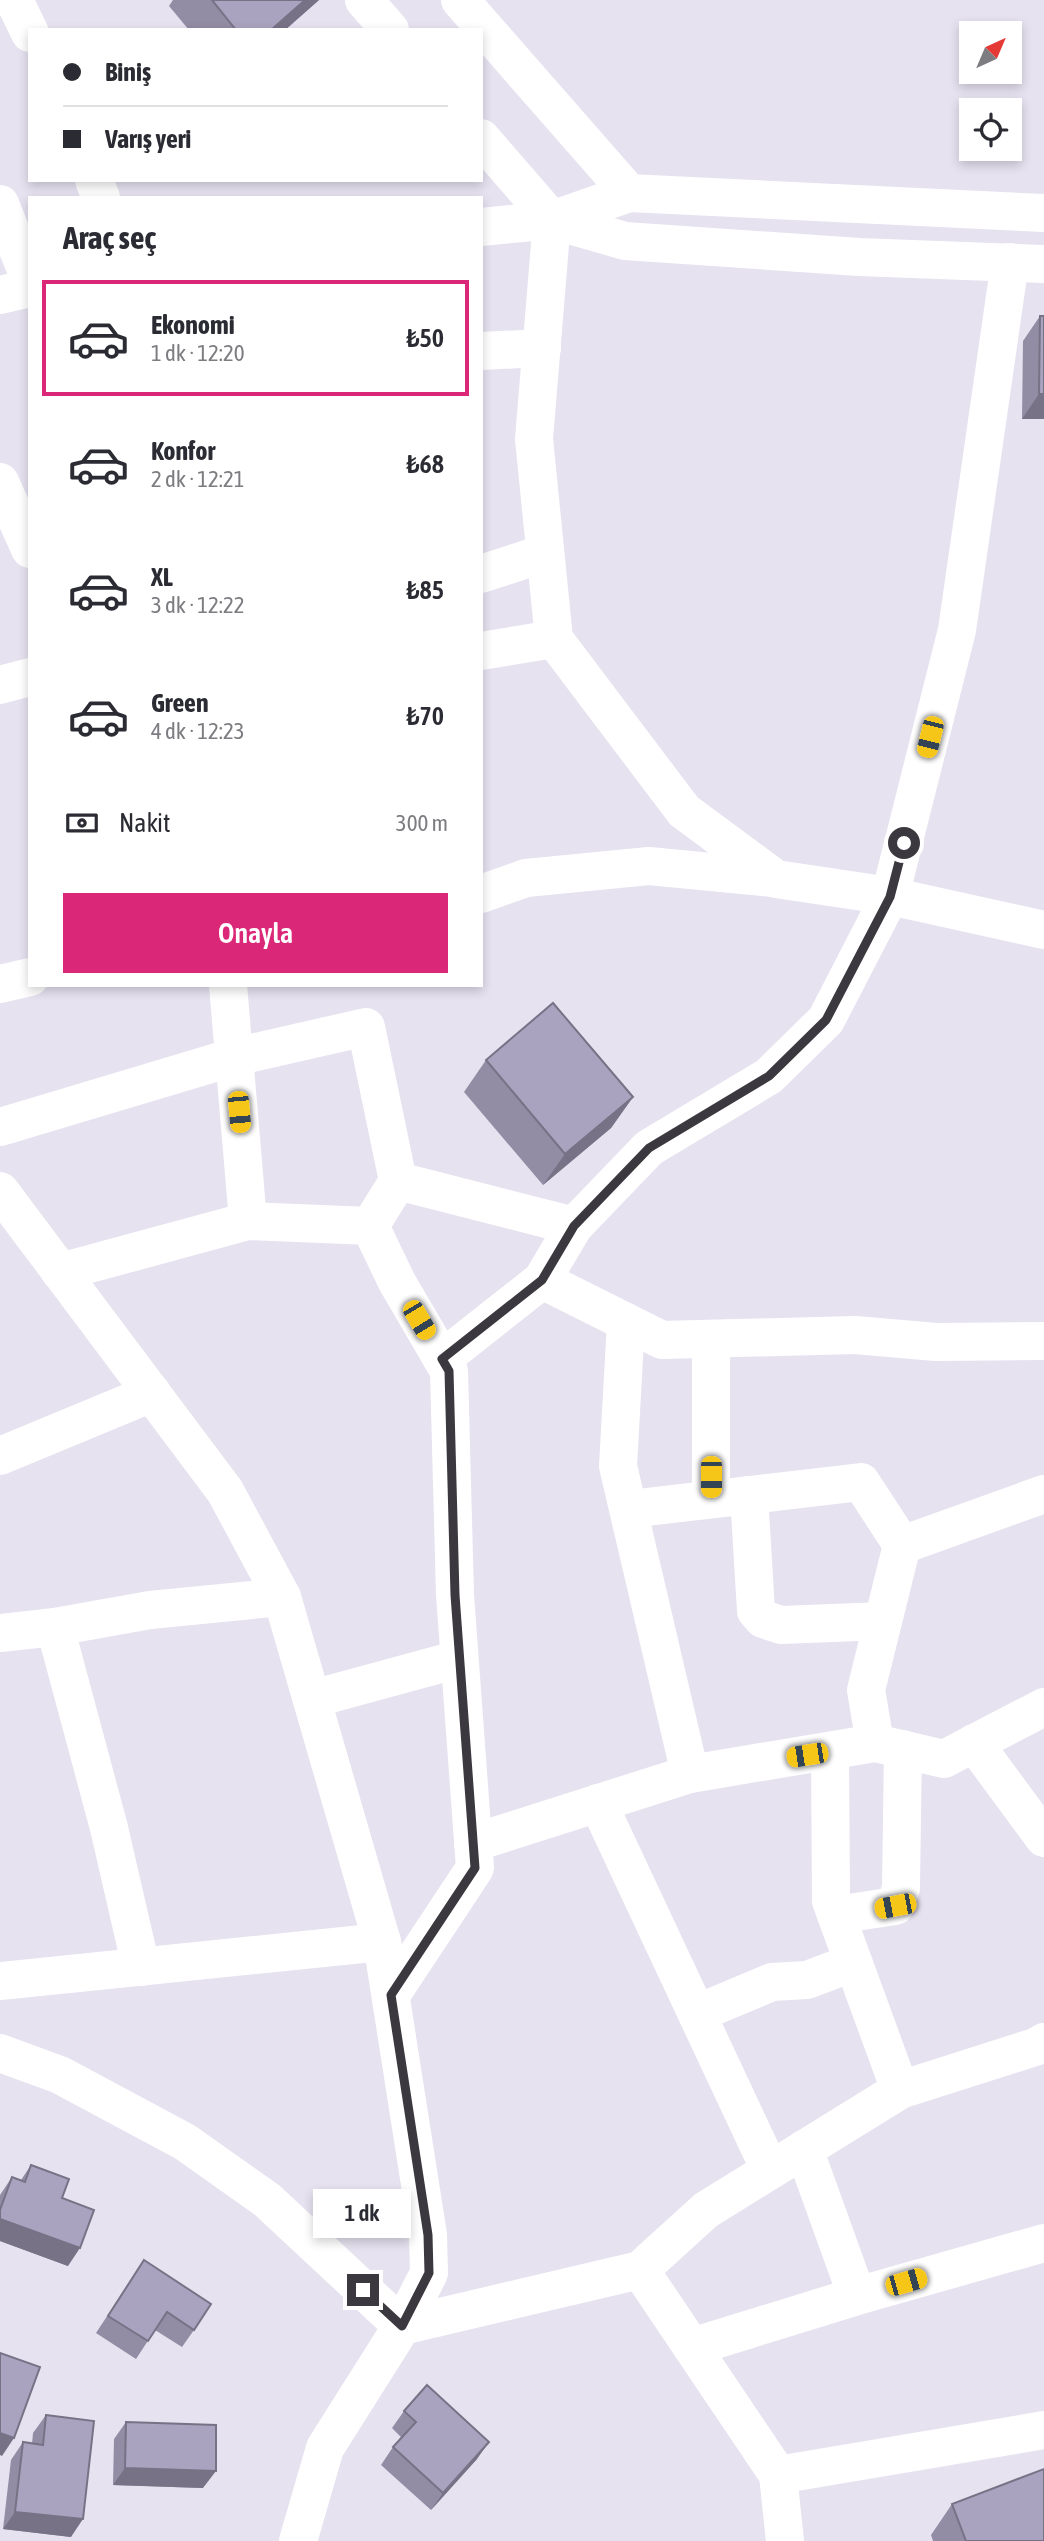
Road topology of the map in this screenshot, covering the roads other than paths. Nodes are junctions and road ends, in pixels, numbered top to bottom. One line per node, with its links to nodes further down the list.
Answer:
1 (14, 0): 5 (street)
2 (364, 0): 4 (street)
3 (460, 0): 7 (street)
4 (388, 28)
5 (28, 29)
6 (483, 140): 10 (street)
7 (629, 193): 9 (street); 10 (street)
8 (0, 204): 13 (street)
9 (1044, 213)
10 (551, 220): 11 (street); 12 (street); 16 (street)
11 (483, 228)
12 (1027, 263): 28 (street)
13 (28, 275)
14 (28, 288): 15 (street)
15 (0, 295)
16 (542, 348): 17 (street); 20 (street)
17 (483, 351)
18 (0, 482): 19 (street)
19 (28, 545)
20 (545, 553): 21 (street); 22 (street)
21 (483, 573)
22 (554, 639): 23 (street); 26 (street)
23 (483, 651)
24 (28, 678): 25 (street)
25 (0, 685)
26 (776, 878): 27 (street); 28 (street)
27 (483, 893)
28 (890, 897): 29 (street); 39 (street)
29 (1044, 930)
30 (28, 977): 31 (street)
31 (0, 984)
32 (228, 987): 33 (street)
33 (234, 1058): 34 (street); 35 (street); 37 (street)
34 (0, 1127)
35 (398, 1181): 38 (street); 39 (street)
36 (0, 1191): 40 (street)
37 (248, 1221): 38 (street); 40 (street)
38 (370, 1226): 45 (street)
39 (574, 1226): 41 (street)
40 (61, 1272): 46 (street)
41 (542, 1280): 42 (street); 45 (street)
42 (626, 1322): 43 (street); 51 (street)
43 (711, 1339): 44 (street); 50 (street)
44 (1044, 1341)
45 (442, 1359): 57 (street)
46 (152, 1393): 47 (street); 53 (street)
47 (0, 1456)
48 (1044, 1494): 52 (street)
49 (749, 1495): 50 (street); 52 (street); 54 (street)
50 (710, 1499): 51 (street)
51 (628, 1509): 63 (street)
52 (902, 1545): 54 (street)
53 (282, 1597): 55 (street); 58 (street)
54 (883, 1621): 61 (street)
55 (55, 1627): 56 (street); 70 (street)
56 (0, 1633)
57 (459, 1659): 58 (street); 66 (street)
58 (312, 1699): 68 (street)
59 (1044, 1707): 60 (street)
60 (974, 1743): 61 (street); 65 (street)
61 (889, 1746): 62 (street); 67 (street)
62 (830, 1751): 63 (street); 67 (street)
63 (690, 1774): 64 (street)
64 (598, 1803): 66 (street); 73 (street)
65 (1044, 1838)
66 (473, 1843): 72 (street)
67 (836, 1915): 69 (street)
68 (382, 1942): 70 (street); 72 (street)
69 (852, 1963): 73 (street); 76 (street)
70 (141, 1967): 71 (street)
71 (0, 1981)
72 (391, 1995): 82 (street)
73 (698, 2013): 78 (street)
74 (1044, 2042): 76 (street)
75 (0, 2053): 82 (street)
76 (900, 2090): 77 (street)
77 (804, 2149): 78 (street); 81 (street)
78 (770, 2170): 80 (street)
79 (1044, 2243): 81 (street)
80 (640, 2270): 82 (street); 83 (street)
81 (857, 2296): 83 (street)
82 (402, 2326): 86 (street)
83 (692, 2347): 85 (street)
84 (1044, 2430): 85 (street)
85 (778, 2475): 87 (street)
86 (298, 2541)
87 (785, 2541)

